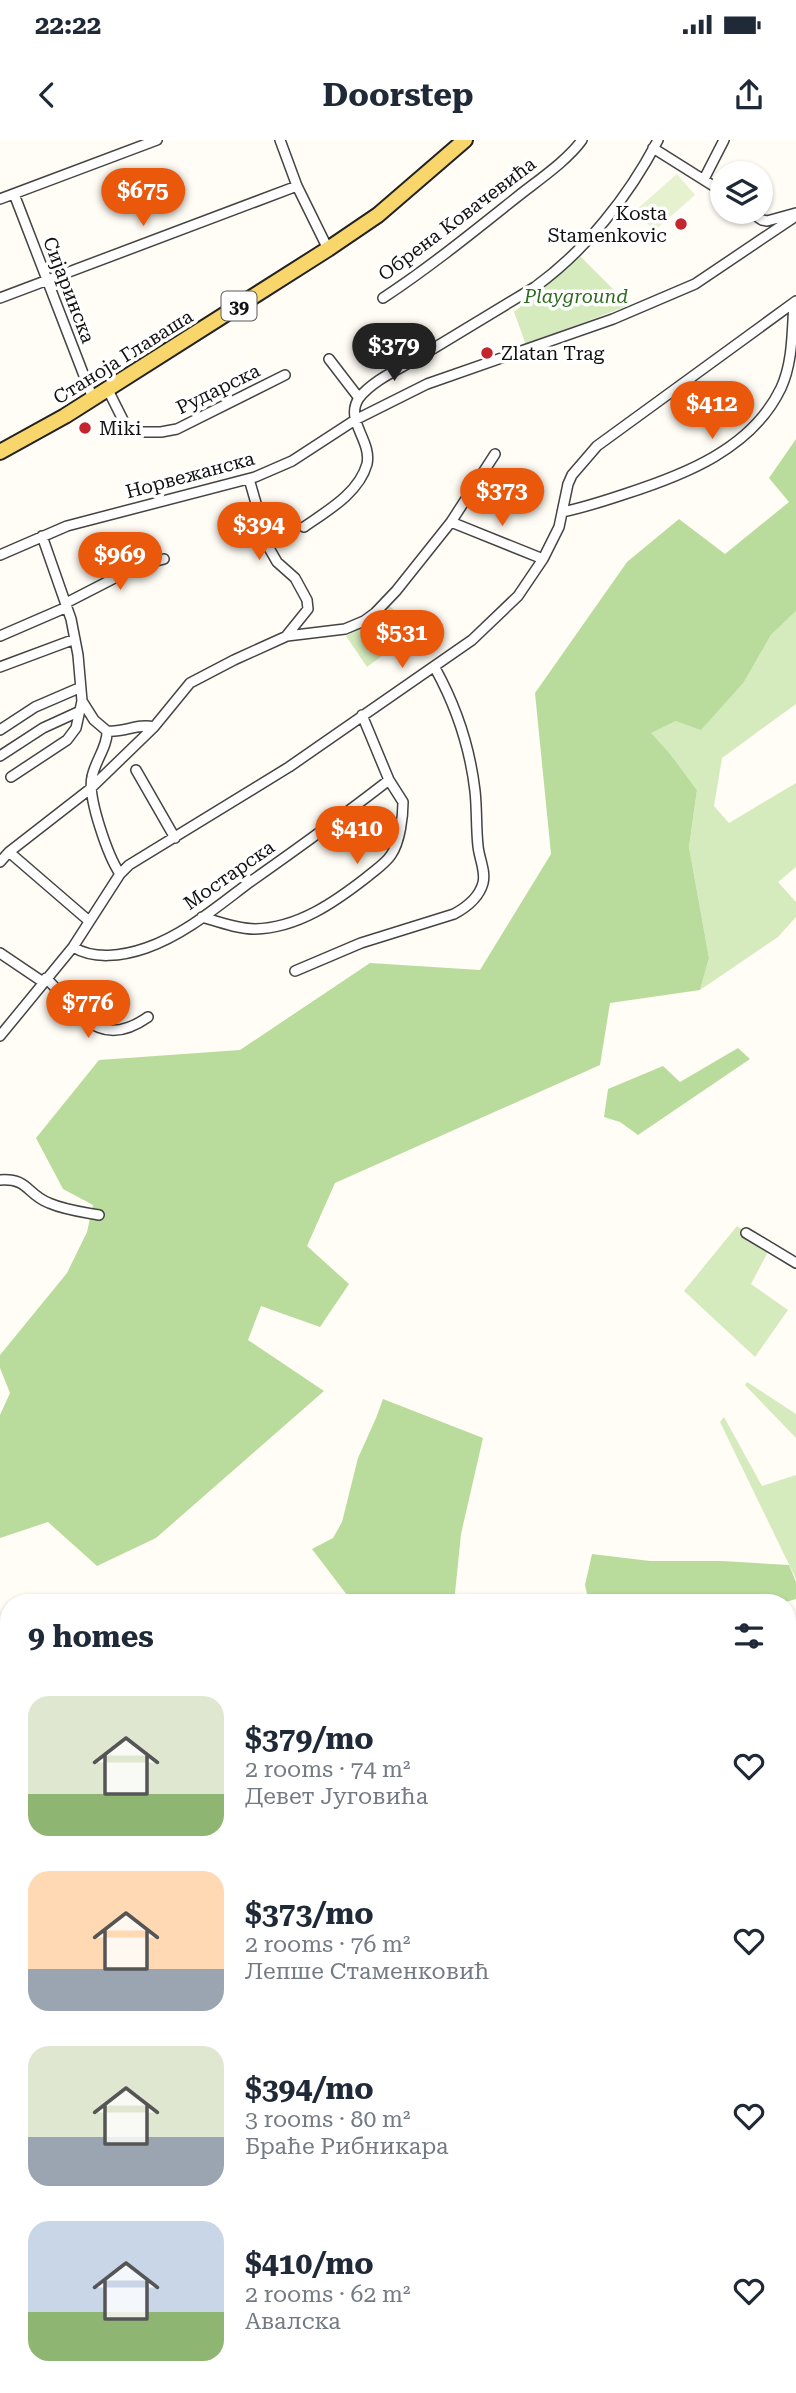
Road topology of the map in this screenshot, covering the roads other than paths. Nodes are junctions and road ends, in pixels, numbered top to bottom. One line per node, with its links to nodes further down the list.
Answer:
1 (157, 140): 10 (street)
2 (281, 140): 9 (street)
3 (582, 140): 17 (street, Обрена Ковачевића)
4 (724, 140): 7 (street)
5 (457, 143): 14 (main road, Станоја Главаша / 39)
6 (656, 144): 7 (street); 22 (street)
7 (704, 179): 8 (street)
8 (710, 183)
9 (297, 186): 14 (street); 15 (street)
10 (14, 194): 11 (street); 15 (street, Сијаринска)
11 (0, 199)
12 (796, 214): 13 (street); 24 (street, Норвежанска)
13 (773, 220)
14 (328, 249): 21 (main road, Станоја Главаша / 39)
15 (46, 280): 16 (street); 23 (street, Сијаринска)
16 (0, 298)
17 (383, 298)
18 (795, 302): 28 (street); 28 (street)
19 (330, 359): 22 (street)
20 (285, 375): 21 (street, Рударска)
21 (108, 390): 23 (main road, Станоја Главаша / 39)
22 (359, 398): 24 (street)
23 (93, 399): 25 (main road, Станоја Главаша / 39)
24 (355, 420): 27 (street, Норвежанска); 30 (street)
25 (0, 452)
26 (495, 454): 29 (street)
27 (249, 479): 31 (street, Норвежанска); 37 (street)
28 (562, 512): 34 (street)
29 (451, 522): 34 (street); 37 (street)
30 (304, 527)
31 (42, 536): 32 (street, Норвежанска); 35 (street)
32 (0, 555)
33 (164, 559): 35 (street)
34 (543, 559): 40 (street)
35 (66, 605): 36 (street); 38 (street)
36 (0, 636)
37 (287, 636): 45 (street)
38 (75, 639): 39 (street); 41 (street)
39 (0, 667)
40 (435, 668): 44 (street); 61 (street)
41 (79, 688): 42 (street); 46 (street)
42 (82, 701): 43 (street); 47 (street)
43 (78, 712): 48 (street); 50 (street)
44 (362, 715): 51 (street); 53 (street)
45 (154, 727): 47 (street); 52 (street)
46 (0, 730)
47 (107, 731): 52 (street)
48 (0, 756)
49 (136, 770): 53 (street)
50 (11, 777)
51 (389, 780): 57 (street, Мостарска); 57 (street)
52 (90, 789): 54 (street); 56 (street)
53 (175, 838): 56 (street)
54 (9, 852): 55 (street); 58 (street)
55 (0, 862)
56 (120, 874): 58 (street)
57 (202, 917): 59 (street, Мостарска)
58 (89, 921): 59 (street)
59 (73, 947): 62 (street)
60 (0, 953): 62 (street)
61 (295, 971)
62 (45, 980): 63 (street); 64 (street)
63 (148, 1017)
64 (0, 1037)
65 (0, 1180): 66 (street)
66 (99, 1215)
67 (746, 1233): 68 (street)
68 (796, 1263)

